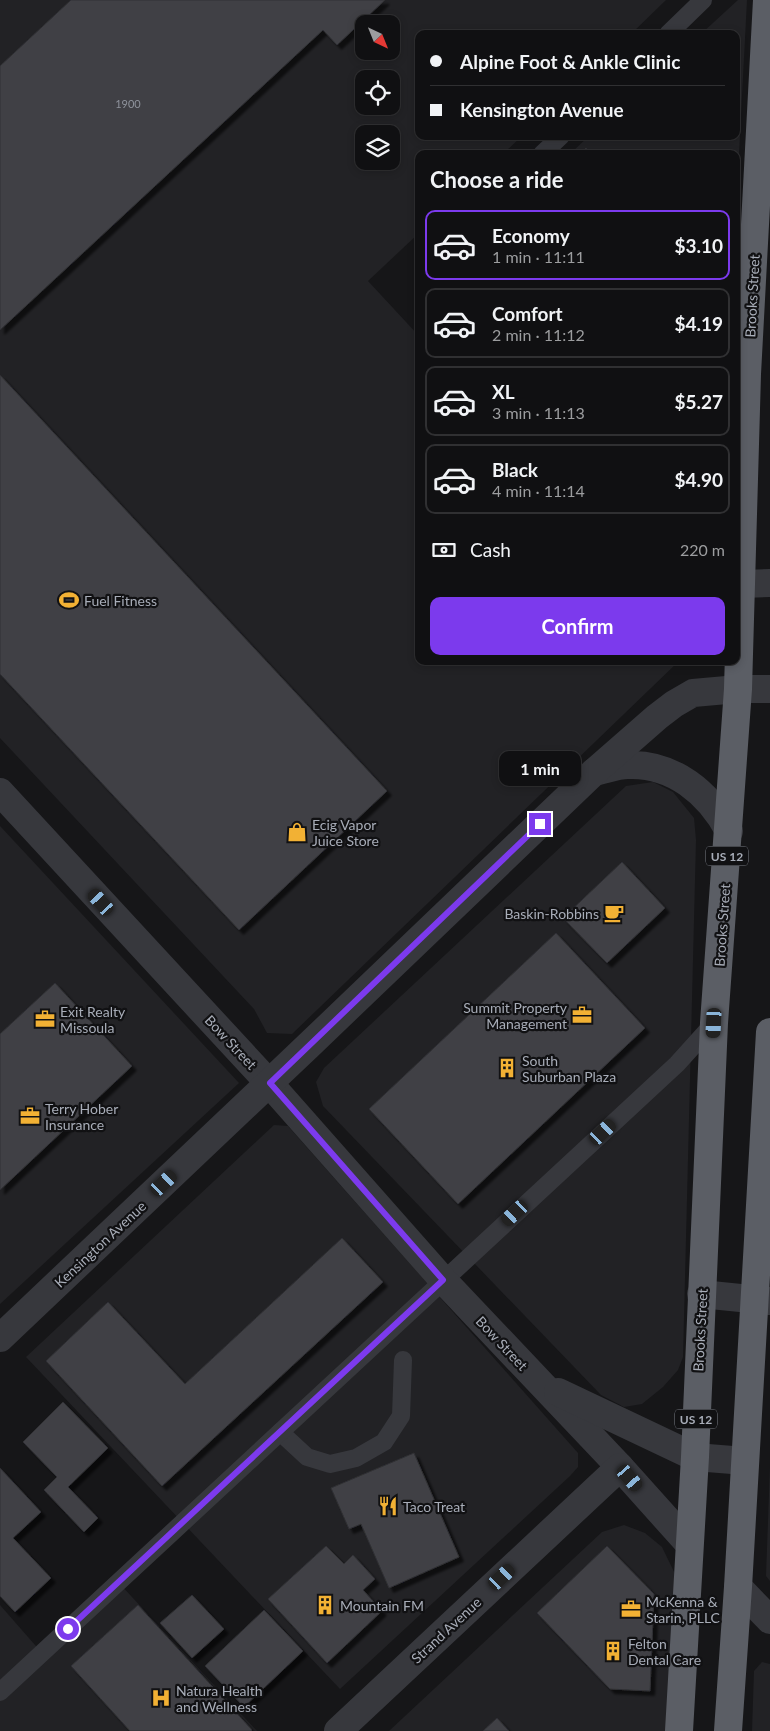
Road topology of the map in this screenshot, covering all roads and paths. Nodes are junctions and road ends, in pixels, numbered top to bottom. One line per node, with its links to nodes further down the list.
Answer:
1 (703, 0): 3 (lane)
2 (767, 0): 6 (highway, Brooks Street / US 12)
3 (672, 30)
4 (557, 140): 5 (lane)
5 (546, 150)
6 (746, 231): 7 (highway, Brooks Street / US 12)
7 (740, 559)
8 (740, 582): 9 (street)
9 (770, 583)
10 (738, 665): 11 (highway, Brooks Street / US 12)
11 (738, 689): 12 (street, Kensington Avenue); 13 (street, Kensington Avenue); 15 (highway, Brooks Street / US 12)
12 (770, 690)
13 (593, 773): 15 (street); 18 (street, Kensington Avenue)
14 (0, 792): 18 (street, Bow Street)
15 (729, 831): 16 (highway, Brooks Street / US 12)
16 (714, 1023): 20 (lane); 21 (highway, Brooks Street / US 12)
17 (770, 1032): 19 (highway)
18 (270, 1083): 20 (street, Bow Street); 23 (street, Kensington Avenue)
19 (765, 1204): 22 (highway)
20 (443, 1280): 25 (street, Bow Street); 26 (lane)
21 (702, 1294): 22 (street); 27 (highway, Brooks Street / US 12)
22 (762, 1300): 28 (highway)
23 (0, 1338)
24 (403, 1360): 26 (lane)
25 (540, 1383): 27 (street, Bow Street); 29 (street, Bow Street)
26 (280, 1432): 33 (lane)
27 (694, 1457): 28 (street, Bow Street); 30 (highway, Brooks Street / US 12)
28 (745, 1461): 31 (highway)
29 (620, 1467): 30 (street, Bow Street); 34 (street, Strand Avenue)
30 (689, 1544): 35 (highway, Brooks Street / US 12)
31 (738, 1587): 32 (street); 36 (highway)
32 (770, 1620)
33 (0, 1692)
34 (338, 1731)
35 (679, 1731)
36 (728, 1731)

